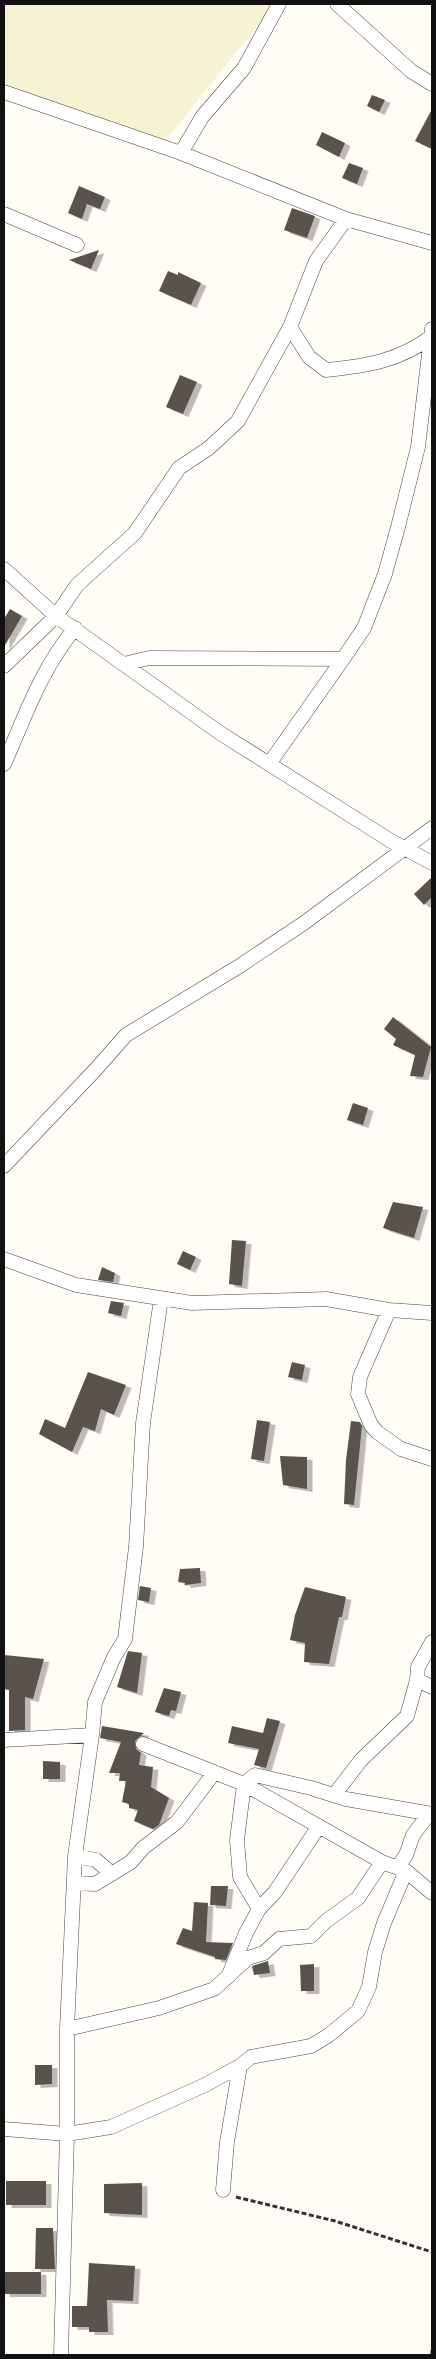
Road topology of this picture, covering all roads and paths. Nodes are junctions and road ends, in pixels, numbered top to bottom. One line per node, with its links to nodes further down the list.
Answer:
1 (279, 4): 5 (street)
2 (337, 4): 3 (street)
3 (432, 84)
4 (4, 92): 5 (street)
5 (181, 153): 7 (street)
6 (4, 214): 9 (street)
7 (346, 219): 8 (street); 10 (street)
8 (432, 243)
9 (77, 245)
10 (290, 327): 11 (street); 13 (street)
11 (432, 334): 15 (street)
12 (4, 569): 13 (street)
13 (56, 616): 14 (street); 17 (street)
14 (75, 628): 16 (street); 18 (street)
15 (344, 659): 16 (street); 19 (street)
16 (124, 664): 19 (street)
17 (4, 666)
18 (4, 764)
19 (269, 764): 21 (street)
20 (432, 828): 21 (street)
21 (405, 849): 22 (street); 23 (street)
22 (432, 863)
23 (4, 1166)
24 (4, 1259): 25 (street)
25 (161, 1299): 26 (street); 32 (street)
26 (389, 1310): 27 (street); 28 (street)
27 (432, 1313)
28 (432, 1458)
29 (432, 1642): 30 (street)
30 (417, 1680): 31 (street); 37 (street)
31 (432, 1687)
32 (92, 1735): 33 (street); 40 (street)
33 (4, 1740)
34 (142, 1744): 35 (street)
35 (214, 1773): 36 (street); 43 (street)
36 (244, 1784): 37 (street); 39 (street); 46 (street)
37 (334, 1794): 38 (street)
38 (430, 1814): 42 (street)
39 (319, 1826): 41 (street); 46 (street)
40 (75, 1856): 43 (street); 44 (street)
41 (382, 1862): 42 (street); 47 (street)
42 (402, 1869): 45 (street); 49 (street)
43 (112, 1874): 44 (street)
44 (76, 1883): 48 (street)
45 (432, 1893)
46 (259, 1909): 47 (street)
47 (228, 1977): 48 (street)
48 (67, 2029): 51 (street)
49 (240, 2066): 51 (street); 52 (street)
50 (4, 2129): 51 (street)
51 (67, 2134): 55 (street)
52 (223, 2190): 53 (path)
53 (432, 2252)
54 (432, 2348): 56 (path)
55 (61, 2355)
56 (432, 2355)

